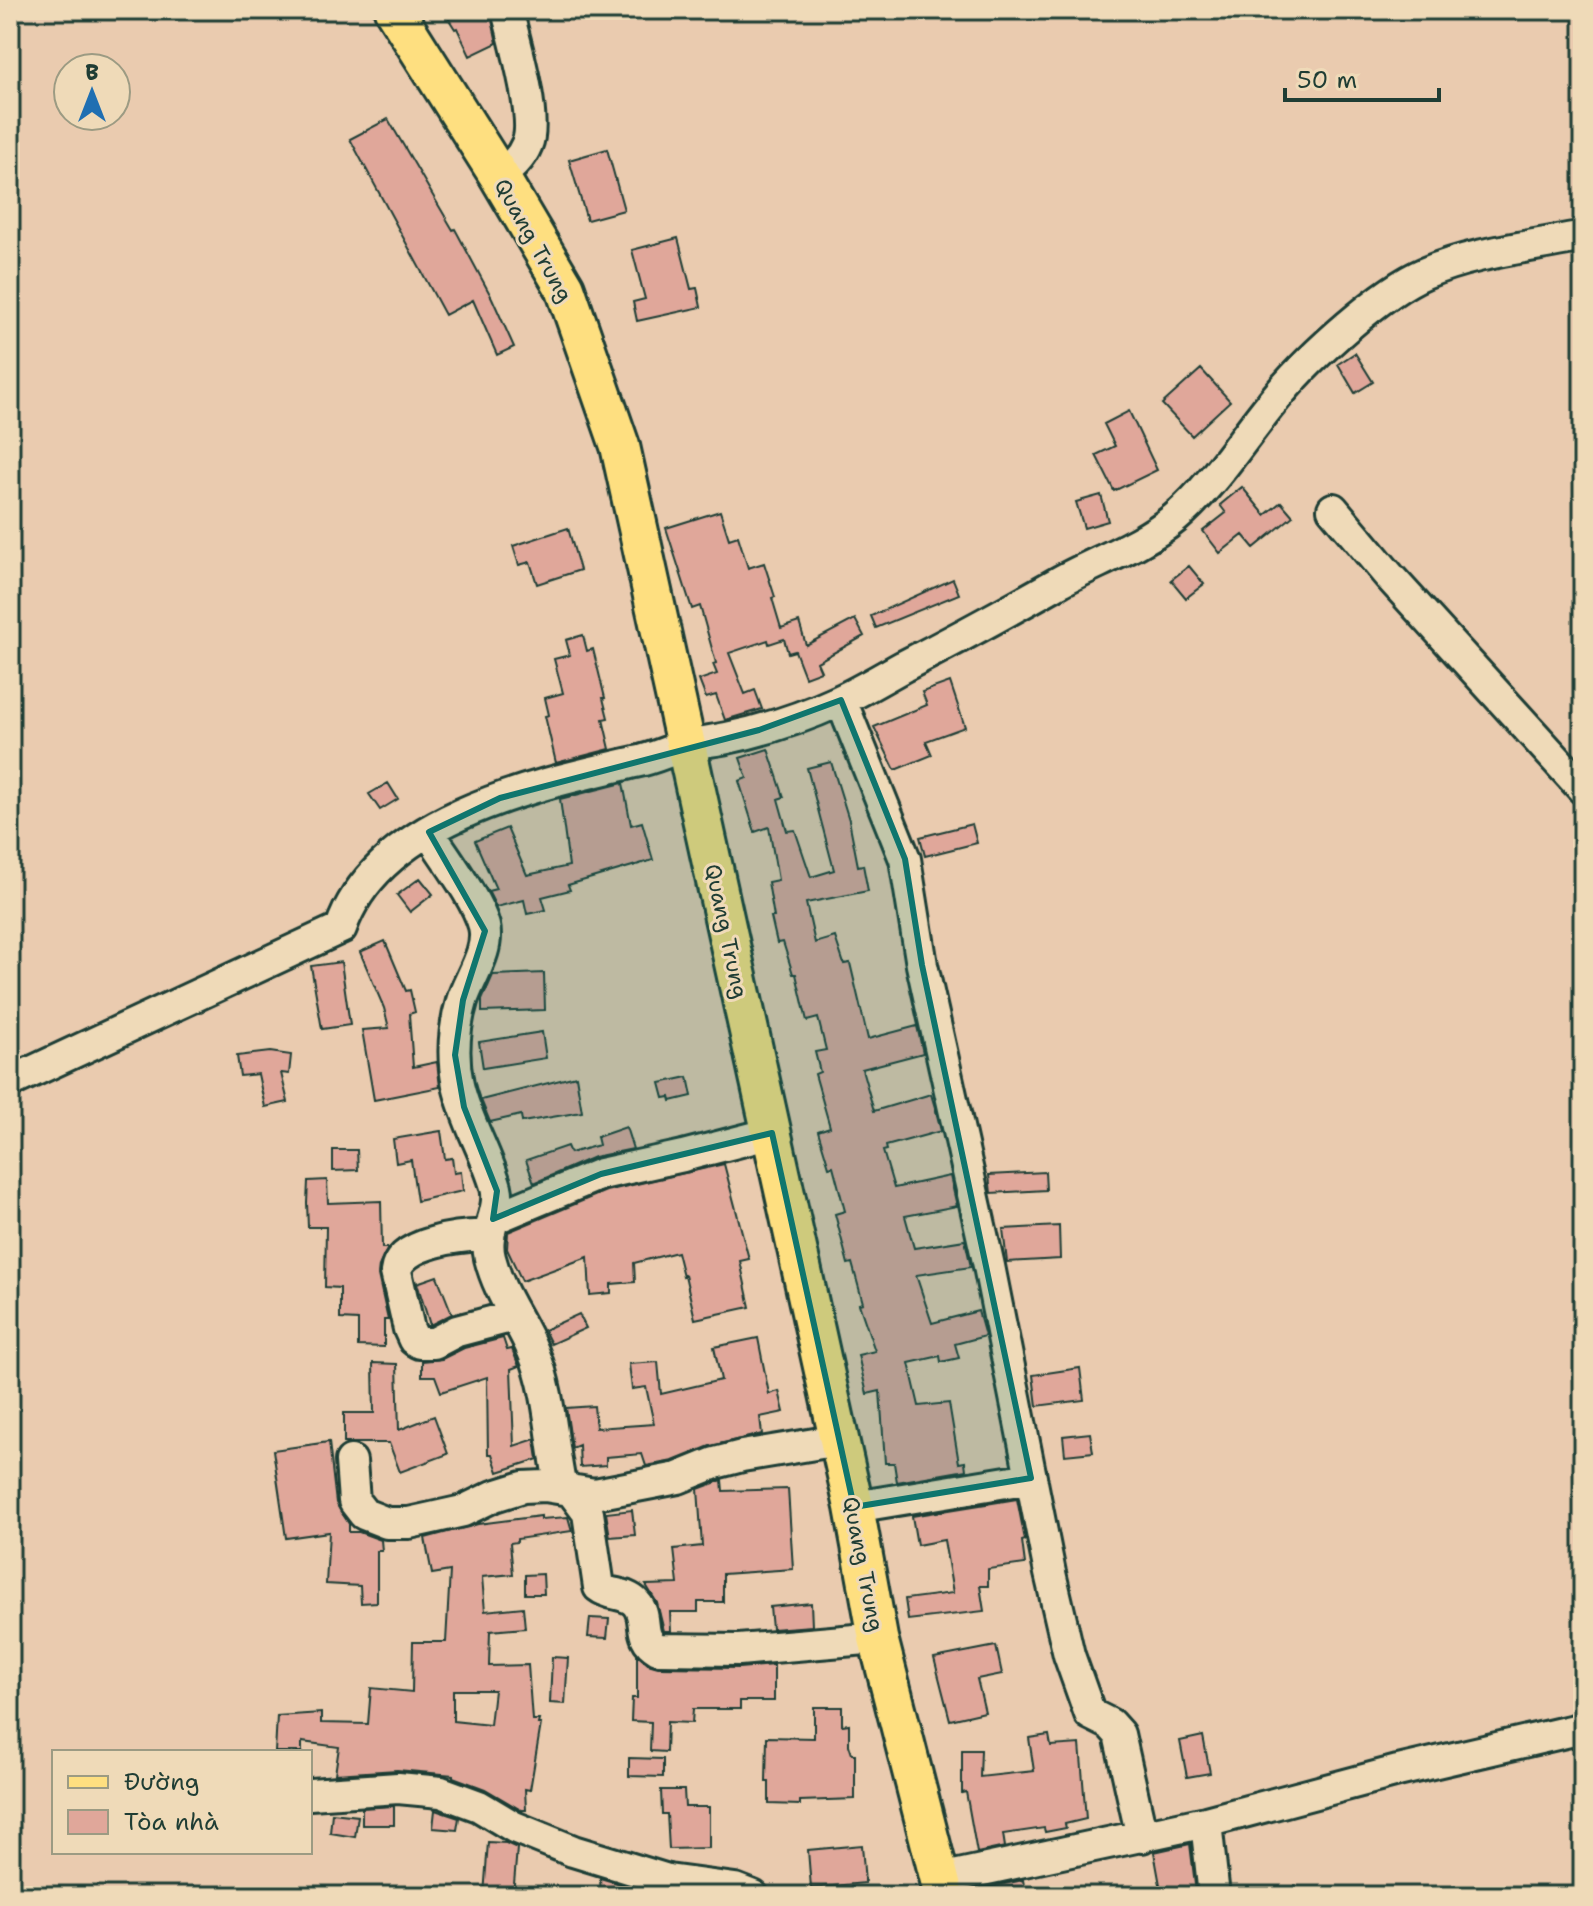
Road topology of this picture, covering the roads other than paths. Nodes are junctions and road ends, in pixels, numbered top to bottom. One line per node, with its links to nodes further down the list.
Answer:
1 (394, 10): 3 (main road, Quang Trung)
2 (507, 10): 3 (street)
3 (499, 176): 7 (main road, Quang Trung)
4 (1583, 236): 6 (street)
5 (1333, 509): 8 (street)
6 (841, 700): 7 (street); 16 (street)
7 (686, 745): 9 (street); 11 (main road, Quang Trung)
8 (1583, 789)
9 (429, 832): 10 (street); 12 (street)
10 (10, 1082)
11 (772, 1133): 12 (street); 14 (main road, Quang Trung)
12 (490, 1228): 13 (street); 13 (street)
13 (514, 1316): 17 (street)
14 (839, 1440): 17 (street); 18 (main road, Quang Trung)
15 (351, 1461): 17 (street)
16 (1031, 1478): 18 (street); 23 (street)
17 (566, 1489): 19 (street)
18 (854, 1507): 19 (main road, Quang Trung)
19 (878, 1638): 24 (main road, Quang Trung)
20 (1583, 1728): 22 (street)
21 (312, 1794): 25 (street)
22 (1206, 1822): 23 (street); 26 (street)
23 (1142, 1837): 24 (street)
24 (942, 1887)
25 (753, 1896)
26 (1214, 1896)

